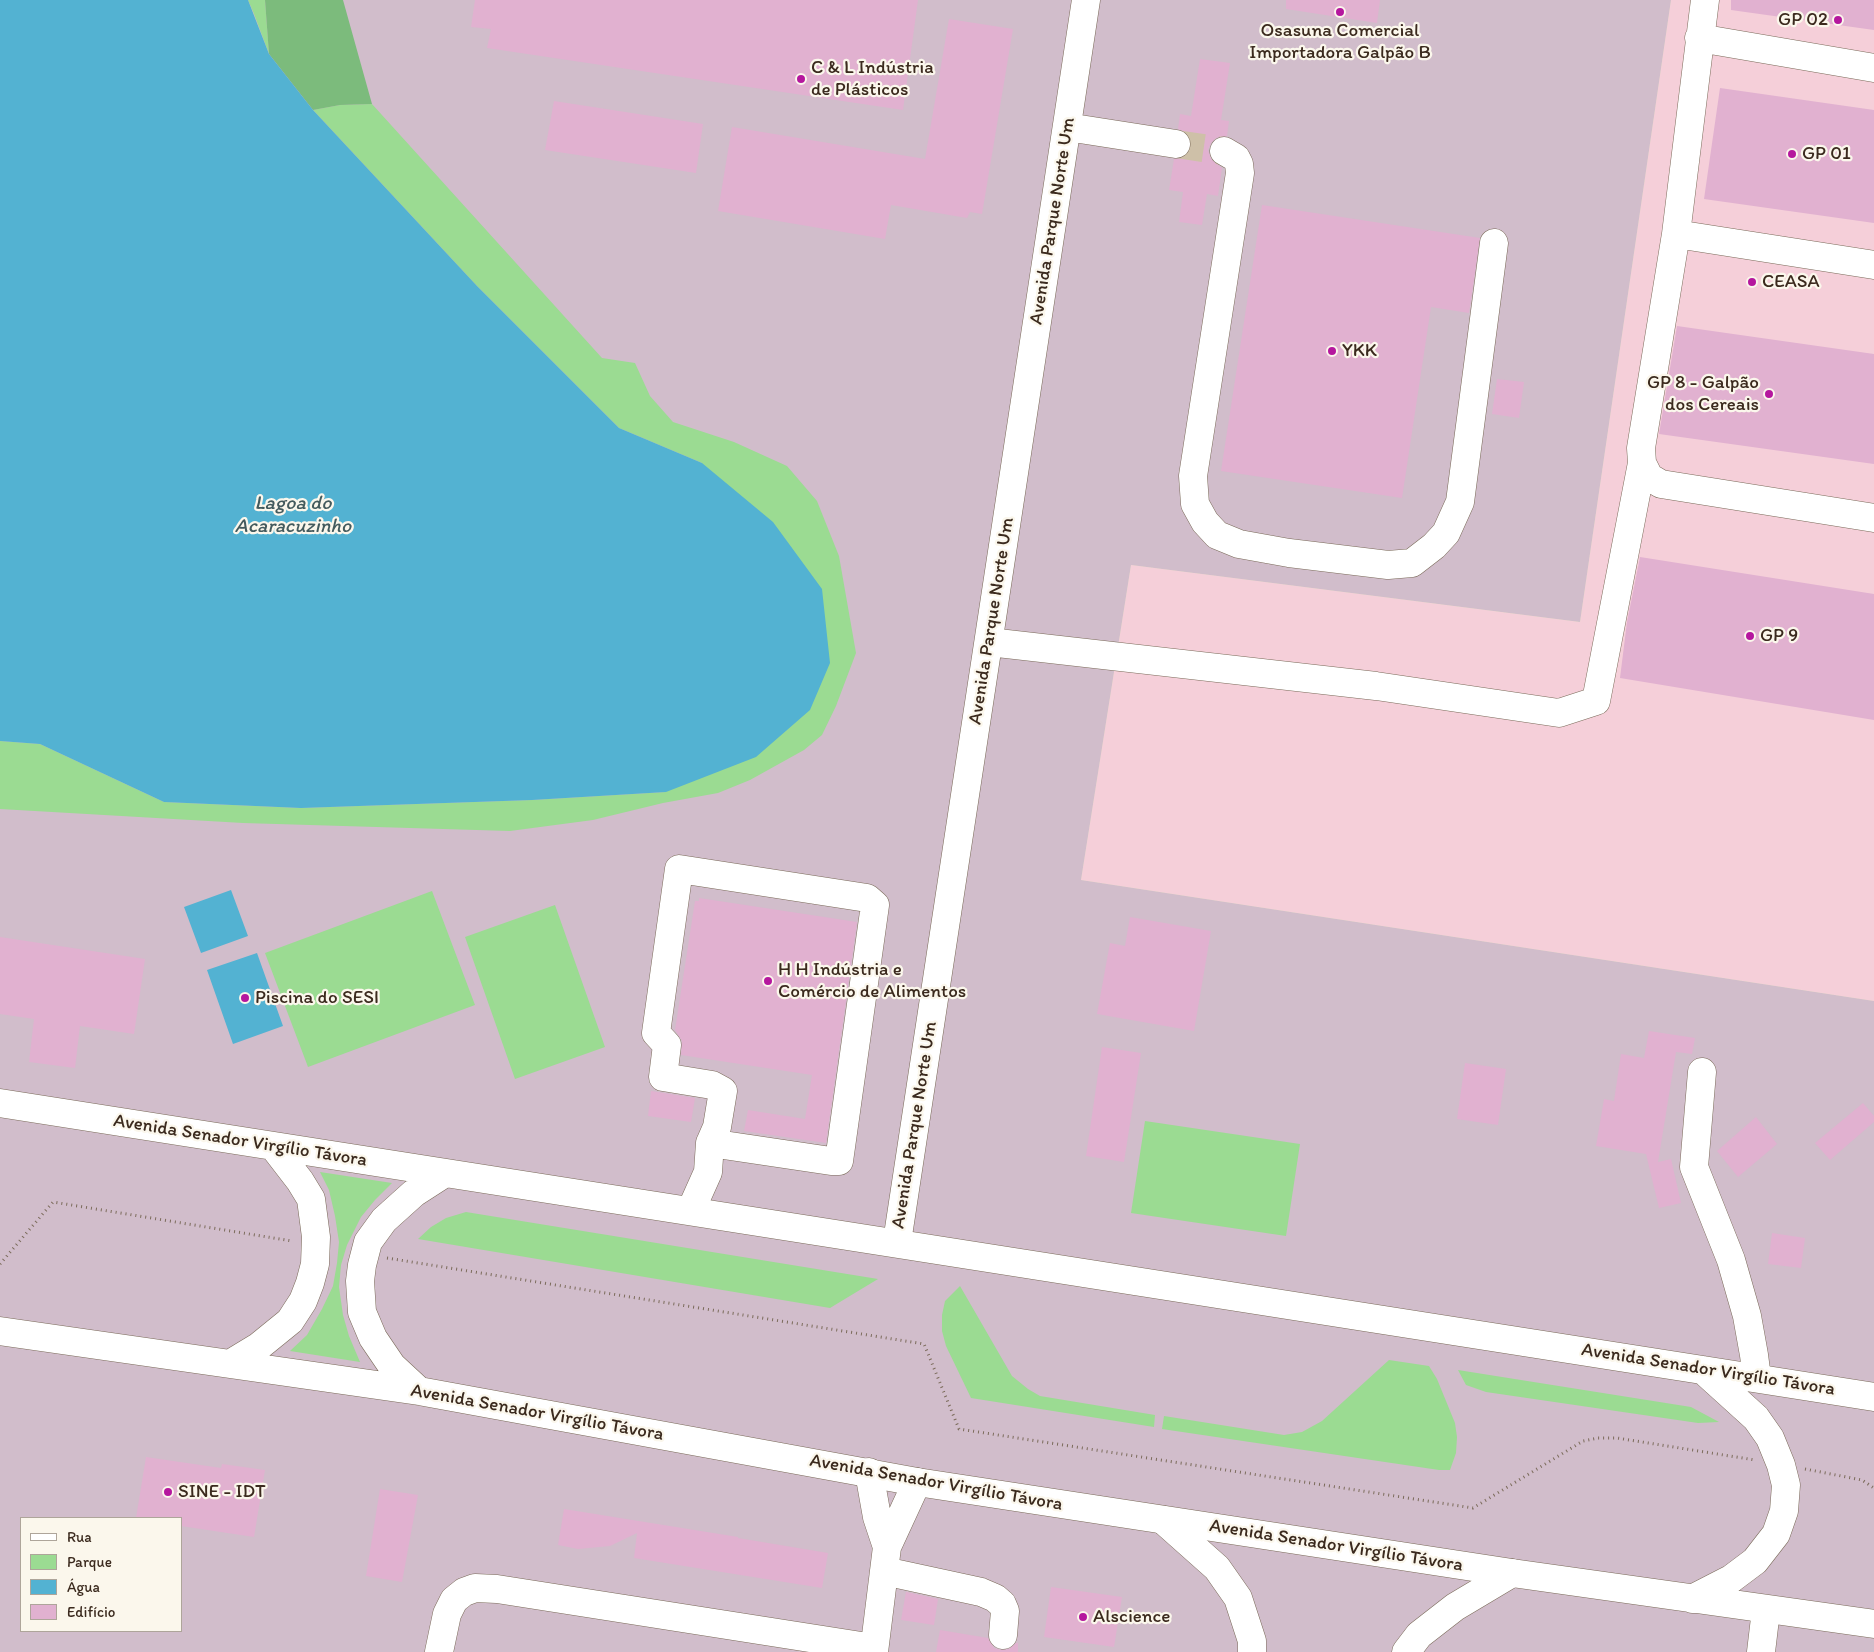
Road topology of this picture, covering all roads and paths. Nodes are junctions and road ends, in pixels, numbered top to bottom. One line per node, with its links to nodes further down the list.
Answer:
1 (1086, 0): 5 (main road, Avenida Parque Norte Um)
2 (1705, 0): 3 (main road)
3 (1699, 38): 4 (main road); 8 (main road)
4 (1874, 68)
5 (1067, 127): 6 (main road); 13 (main road, Avenida Parque Norte Um)
6 (1176, 144)
7 (1224, 151): 9 (main road)
8 (1676, 234): 10 (main road); 11 (main road)
9 (1494, 243)
10 (1874, 265)
11 (1642, 463): 12 (main road); 13 (main road)
12 (1874, 518)
13 (988, 642): 20 (main road, Avenida Parque Norte Um)
14 (1702, 1072): 27 (main road)
15 (0, 1103): 17 (main road, Avenida Senador Virgílio Távora)
16 (710, 1143): 16 (main road); 19 (main road)
17 (273, 1146): 18 (main road, Avenida Senador Virgílio Távora); 21 (main road)
18 (445, 1173): 19 (main road, Avenida Senador Virgílio Távora); 22 (main road)
19 (691, 1210): 20 (main road, Avenida Senador Virgílio Távora)
20 (897, 1242): 26 (main road, Avenida Senador Virgílio Távora)
21 (316, 1245): 23 (path); 25 (main road)
22 (365, 1254): 28 (main road); 30 (path)
23 (0, 1264)
24 (0, 1331): 25 (main road, Avenida Senador Virgílio Távora)
25 (230, 1364): 28 (main road, Avenida Senador Virgílio Távora)
26 (1703, 1370): 27 (main road, Avenida Senador Virgílio Távora); 30 (main road)
27 (1757, 1378): 29 (main road, Avenida Senador Virgílio Távora)
28 (419, 1392): 31 (main road, Avenida Senador Virgílio Távora)
29 (1874, 1397)
30 (1781, 1465): 33 (path); 37 (main road)
31 (869, 1472): 32 (main road, Avenida Senador Virgílio Távora); 35 (main road)
32 (917, 1482): 34 (main road, Avenida Senador Virgílio Távora); 35 (main road)
33 (1874, 1488)
34 (1164, 1520): 36 (main road, Avenida Senador Virgílio Távora); 43 (main road)
35 (885, 1559): 40 (main road); 41 (main road)
36 (1512, 1574): 37 (main road, Avenida Senador Virgílio Távora); 44 (main road)
37 (1692, 1599): 38 (main road, Avenida Senador Virgílio Távora)
38 (1766, 1610): 39 (main road, Avenida Senador Virgílio Távora); 45 (main road)
39 (1874, 1624)
40 (1003, 1635)
41 (874, 1650): 42 (main road)
42 (439, 1652)
43 (1252, 1652)
44 (1406, 1652)
45 (1761, 1652)

